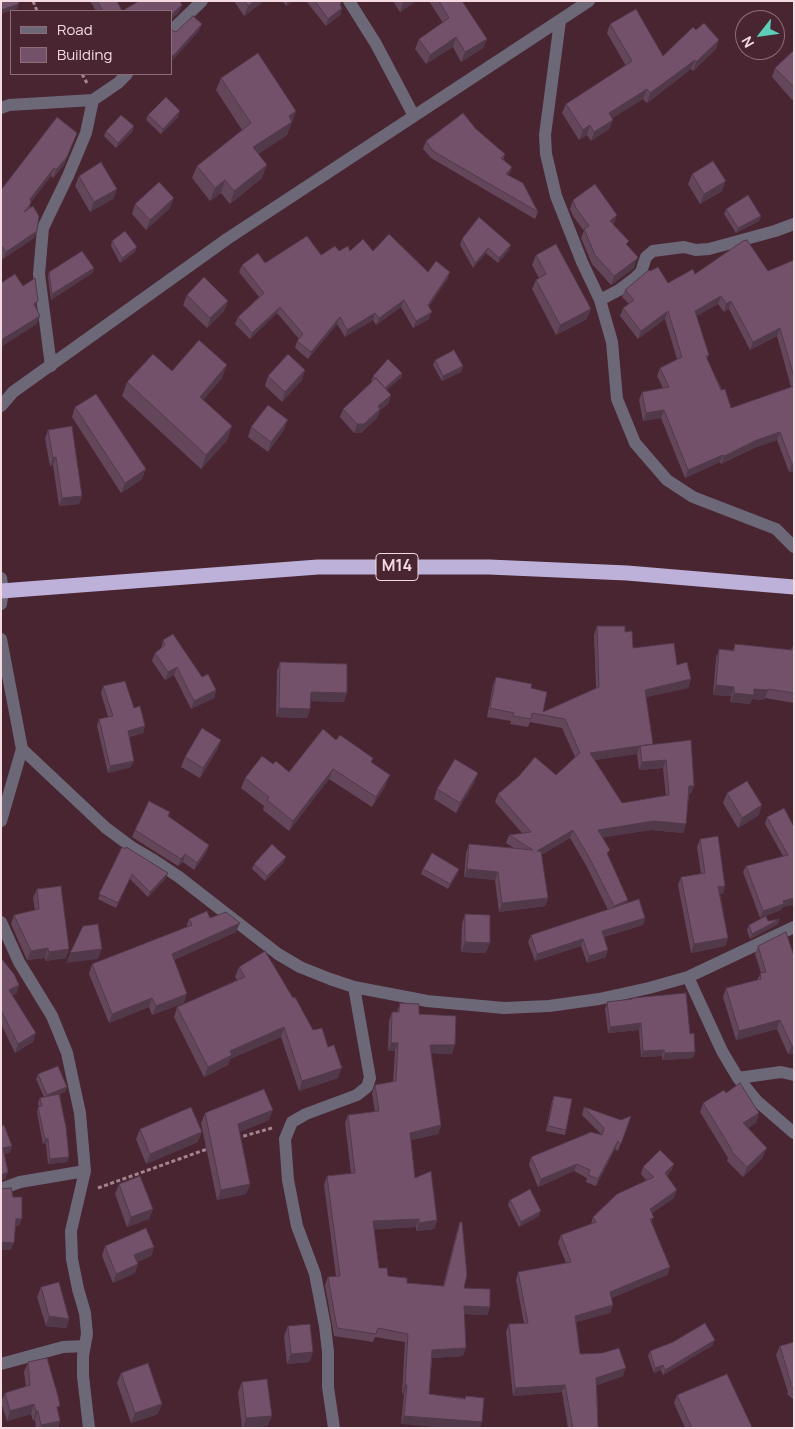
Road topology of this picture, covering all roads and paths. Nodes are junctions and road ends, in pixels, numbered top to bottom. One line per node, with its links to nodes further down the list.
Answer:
1 (202, 1): 5 (street)
2 (349, 1): 9 (street)
3 (589, 1): 4 (street)
4 (560, 21): 9 (street); 11 (street)
5 (172, 30)
6 (126, 75): 7 (street)
7 (93, 100): 8 (street); 12 (street)
8 (1, 108)
9 (414, 116): 12 (street)
10 (794, 224): 11 (street)
11 (600, 300): 14 (street)
12 (51, 366): 13 (street)
13 (1, 406)
14 (794, 547)
15 (794, 587): 16 (highway, M14)
16 (2, 591)
17 (1, 639): 18 (street)
18 (22, 748): 19 (street); 23 (street)
19 (1, 821)
20 (1, 922): 30 (street)
21 (794, 927): 22 (street)
22 (688, 977): 23 (street); 25 (street)
23 (354, 986): 26 (street)
24 (794, 1074): 25 (street)
25 (738, 1078): 27 (street)
26 (292, 1122): 28 (path); 36 (street)
27 (794, 1133)
28 (231, 1140)
29 (212, 1147): 32 (path)
30 (85, 1171): 31 (street); 32 (street)
31 (1, 1189)
32 (78, 1206): 33 (street)
33 (84, 1346): 34 (street); 35 (street)
34 (1, 1364)
35 (89, 1428)
36 (334, 1428)

